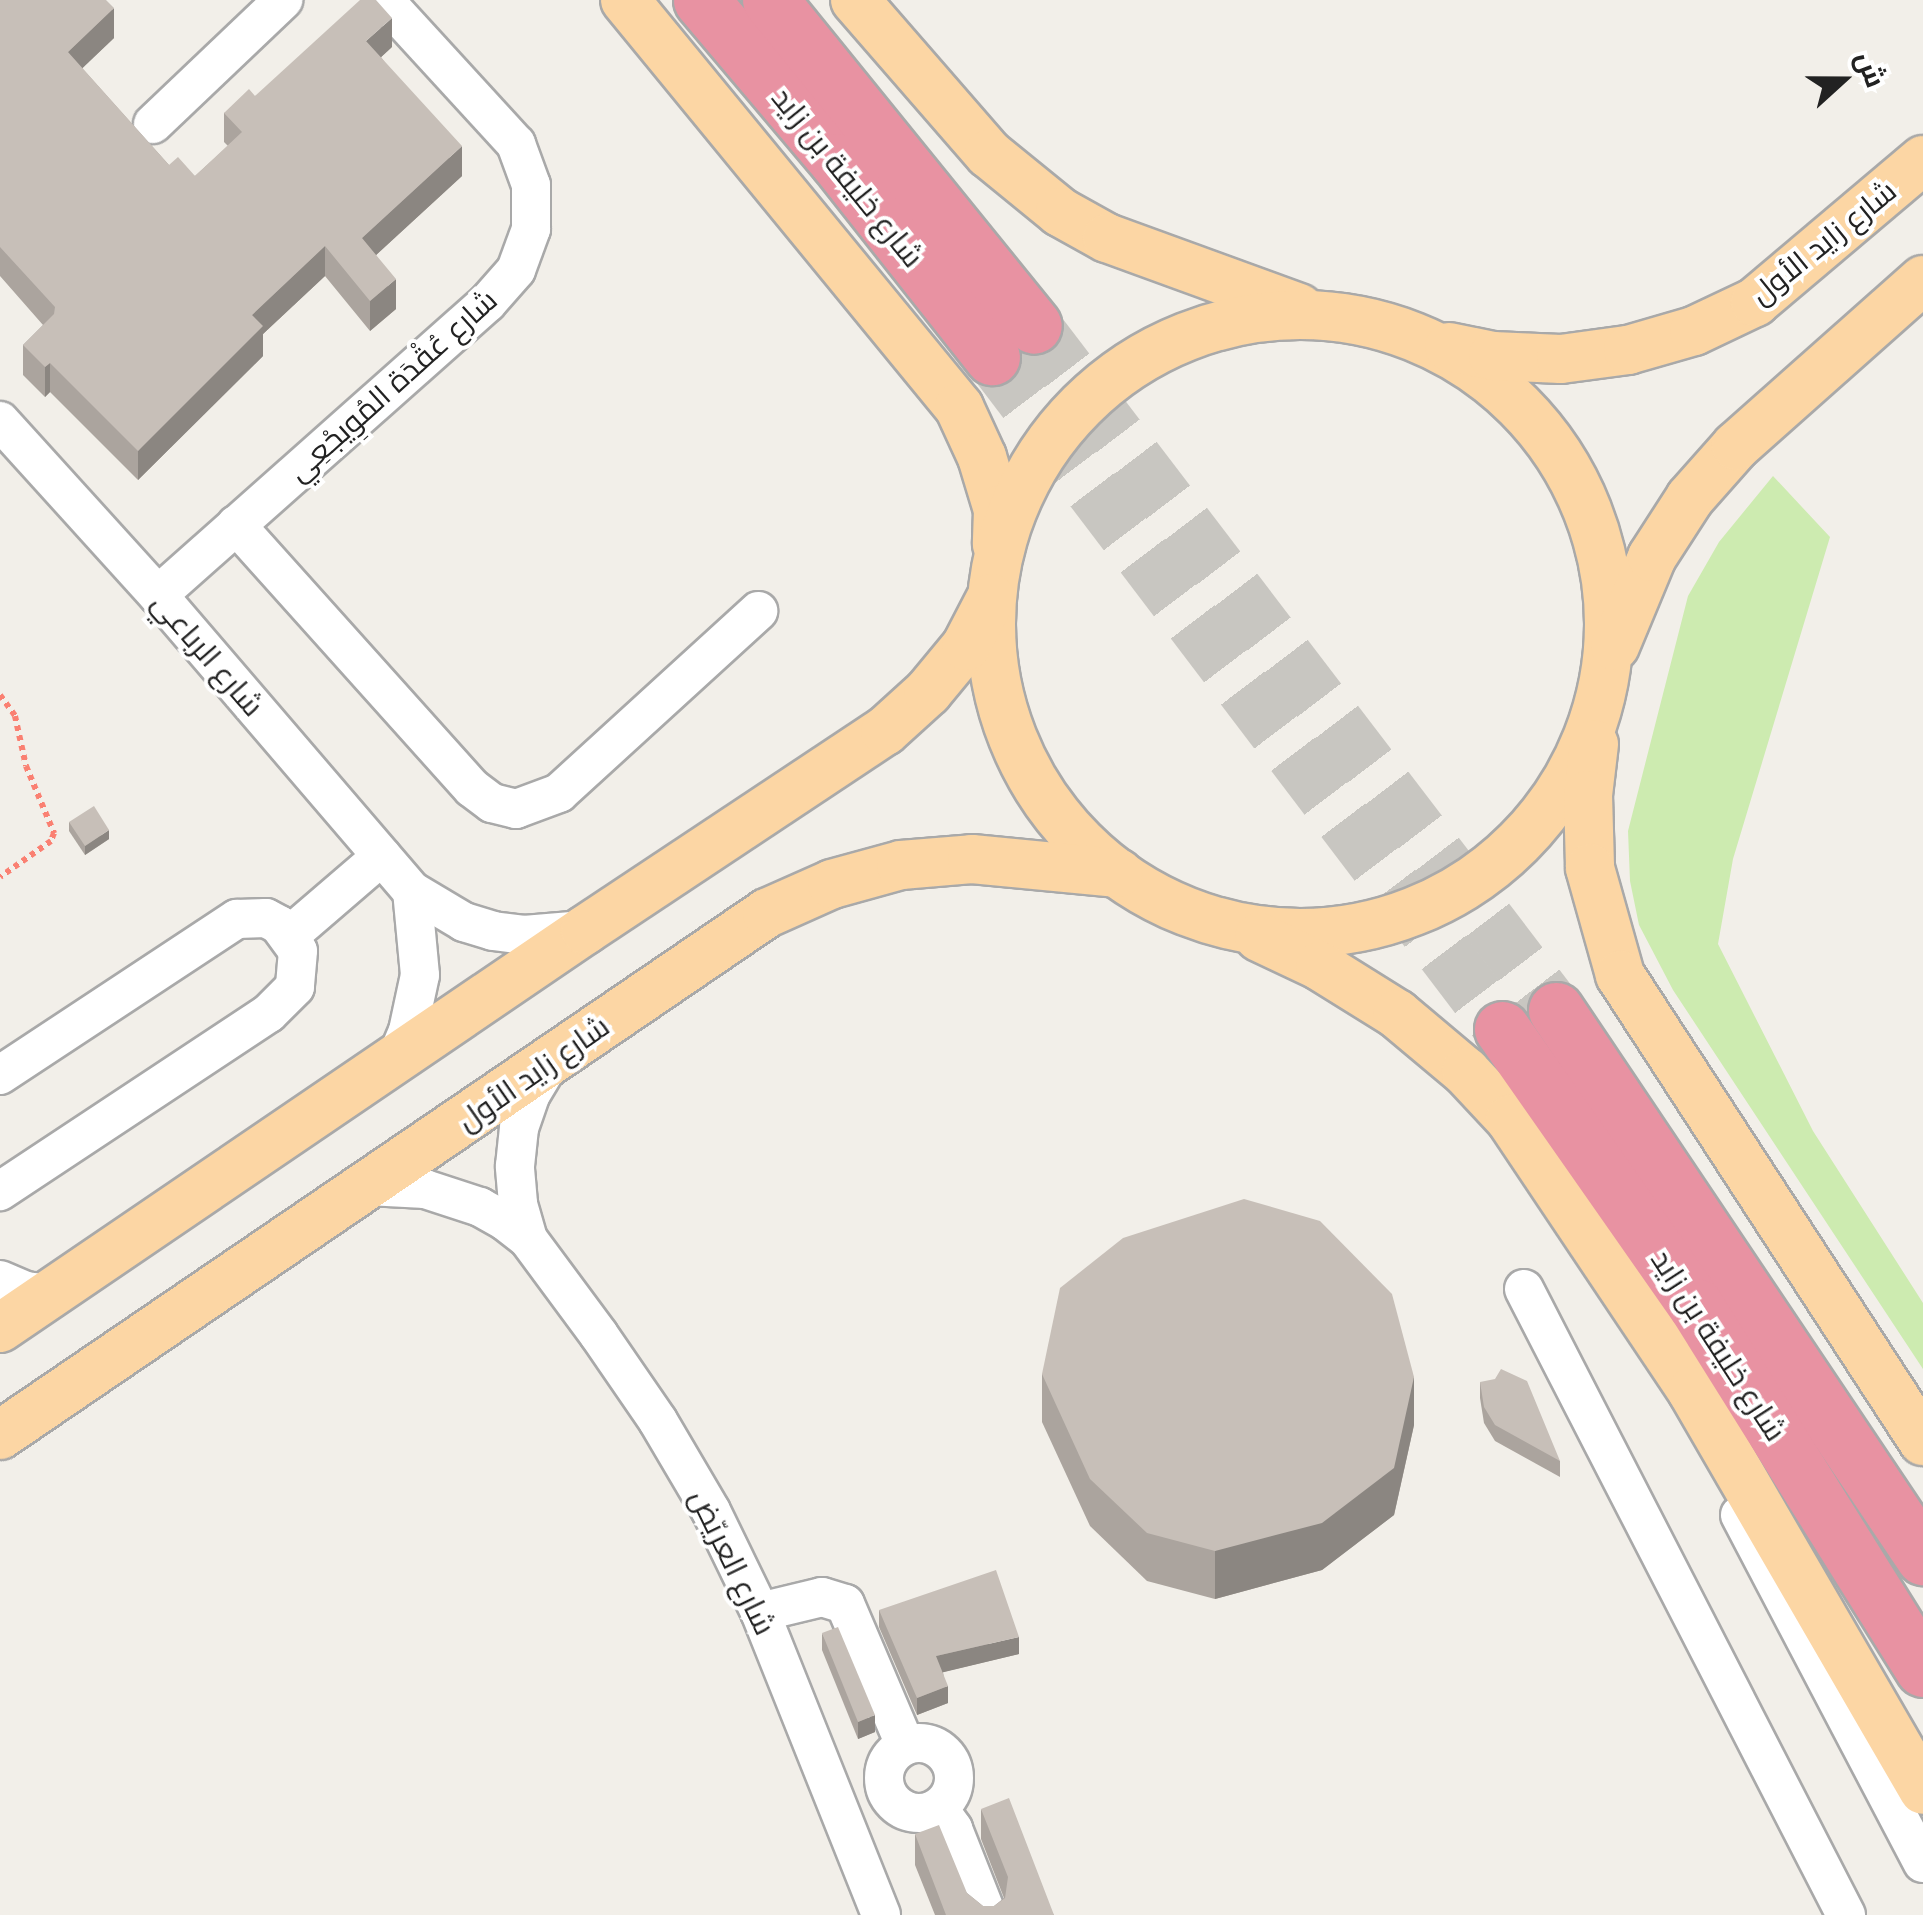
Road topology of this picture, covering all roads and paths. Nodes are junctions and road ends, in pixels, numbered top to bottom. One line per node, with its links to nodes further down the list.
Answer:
1 (284, 0): 7 (street)
2 (384, 0): 13 (street, شارع عُقْدَة المُوِيجْعِي)
3 (624, 0): 14 (main road)
4 (701, 0): 5 (highway, شارع خليفة بن زايد)
5 (770, 0)
6 (855, 0): 10 (main road)
7 (153, 124)
8 (1923, 160): 11 (main road, شارع زايد الأول)
9 (1923, 280): 17 (main road)
10 (1316, 314): 11 (main road); 14 (main road)
11 (1427, 342): 17 (main road)
12 (0, 421): 15 (street, شارع الرباعي)
13 (236, 525): 15 (street, شارع عُقْدَة المُوِيجْعِي); 16 (street)
14 (995, 580): 20 (main road); 24 (main road)
15 (158, 595): 19 (street, شارع الرباعي)
16 (758, 611)
17 (1601, 689): 23 (main road); 40 (main road)
18 (0, 695): 21 (path)
19 (382, 856): 22 (street, شارع الرباعي); 25 (street)
20 (1118, 873): 23 (main road); 29 (main road, شارع زايد الأول)
21 (0, 877)
22 (412, 891): 24 (street, شارع الرباعي); 28 (street)
23 (1238, 927): 38 (main road)
24 (584, 930): 28 (main road)
25 (290, 935): 30 (street); 32 (street)
26 (1556, 1010): 41 (highway, شارع خليفة بن زايد)
27 (1502, 1030): 43 (highway, شارع خليفة بن زايد)
28 (397, 1057): 36 (main road)
29 (550, 1062): 31 (main road, شارع زايد الأول); 33 (street, شارع العريّض)
30 (0, 1076)
31 (368, 1186): 33 (street, شارع العريّض); 39 (main road, شارع زايد الأول)
32 (0, 1191)
33 (528, 1238): 42 (street, شارع العريّض)
34 (0, 1280): 36 (street)
35 (1524, 1289): 52 (street)
36 (50, 1294): 37 (main road)
37 (0, 1328)
38 (1692, 1391): 46 (main road); 49 (street)
39 (0, 1435)
40 (1923, 1441)
41 (1923, 1557)
42 (760, 1612): 44 (street); 47 (street, شارع العريّض)
43 (1923, 1670)
44 (905, 1744): 45 (street); 48 (street)
45 (885, 1790): 47 (street); 48 (street)
46 (1923, 1790)
47 (838, 1808): 50 (street, شارع العريّض)
48 (938, 1808): 51 (street)
49 (1923, 1863)
50 (881, 1915)
51 (988, 1915)
52 (1846, 1915)

